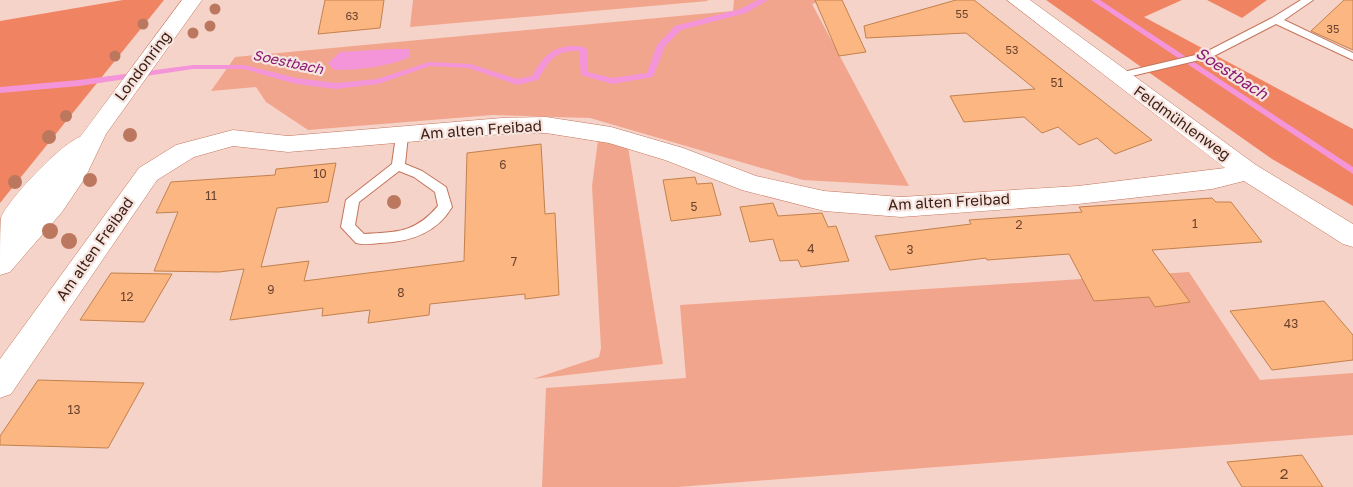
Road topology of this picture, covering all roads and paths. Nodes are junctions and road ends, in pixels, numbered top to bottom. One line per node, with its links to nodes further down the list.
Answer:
1 (192, 0): 8 (street, Londonring)
2 (1017, 0): 7 (street, Feldmühlenweg)
3 (1308, 0): 4 (lane)
4 (1276, 20): 5 (lane); 6 (lane)
5 (1353, 57)
6 (1163, 68): 7 (lane)
7 (1119, 76): 11 (street, Feldmühlenweg)
8 (95, 132): 13 (street, Londonring); 14 (street, Londonring)
9 (402, 136): 10 (lane); 11 (street, Am alten Freibad); 15 (street, Am alten Freibad)
10 (398, 166): 10 (lane)
11 (1247, 171): 12 (street, Feldmühlenweg)
12 (1353, 237)
13 (0, 242)
14 (0, 264)
15 (0, 384)

